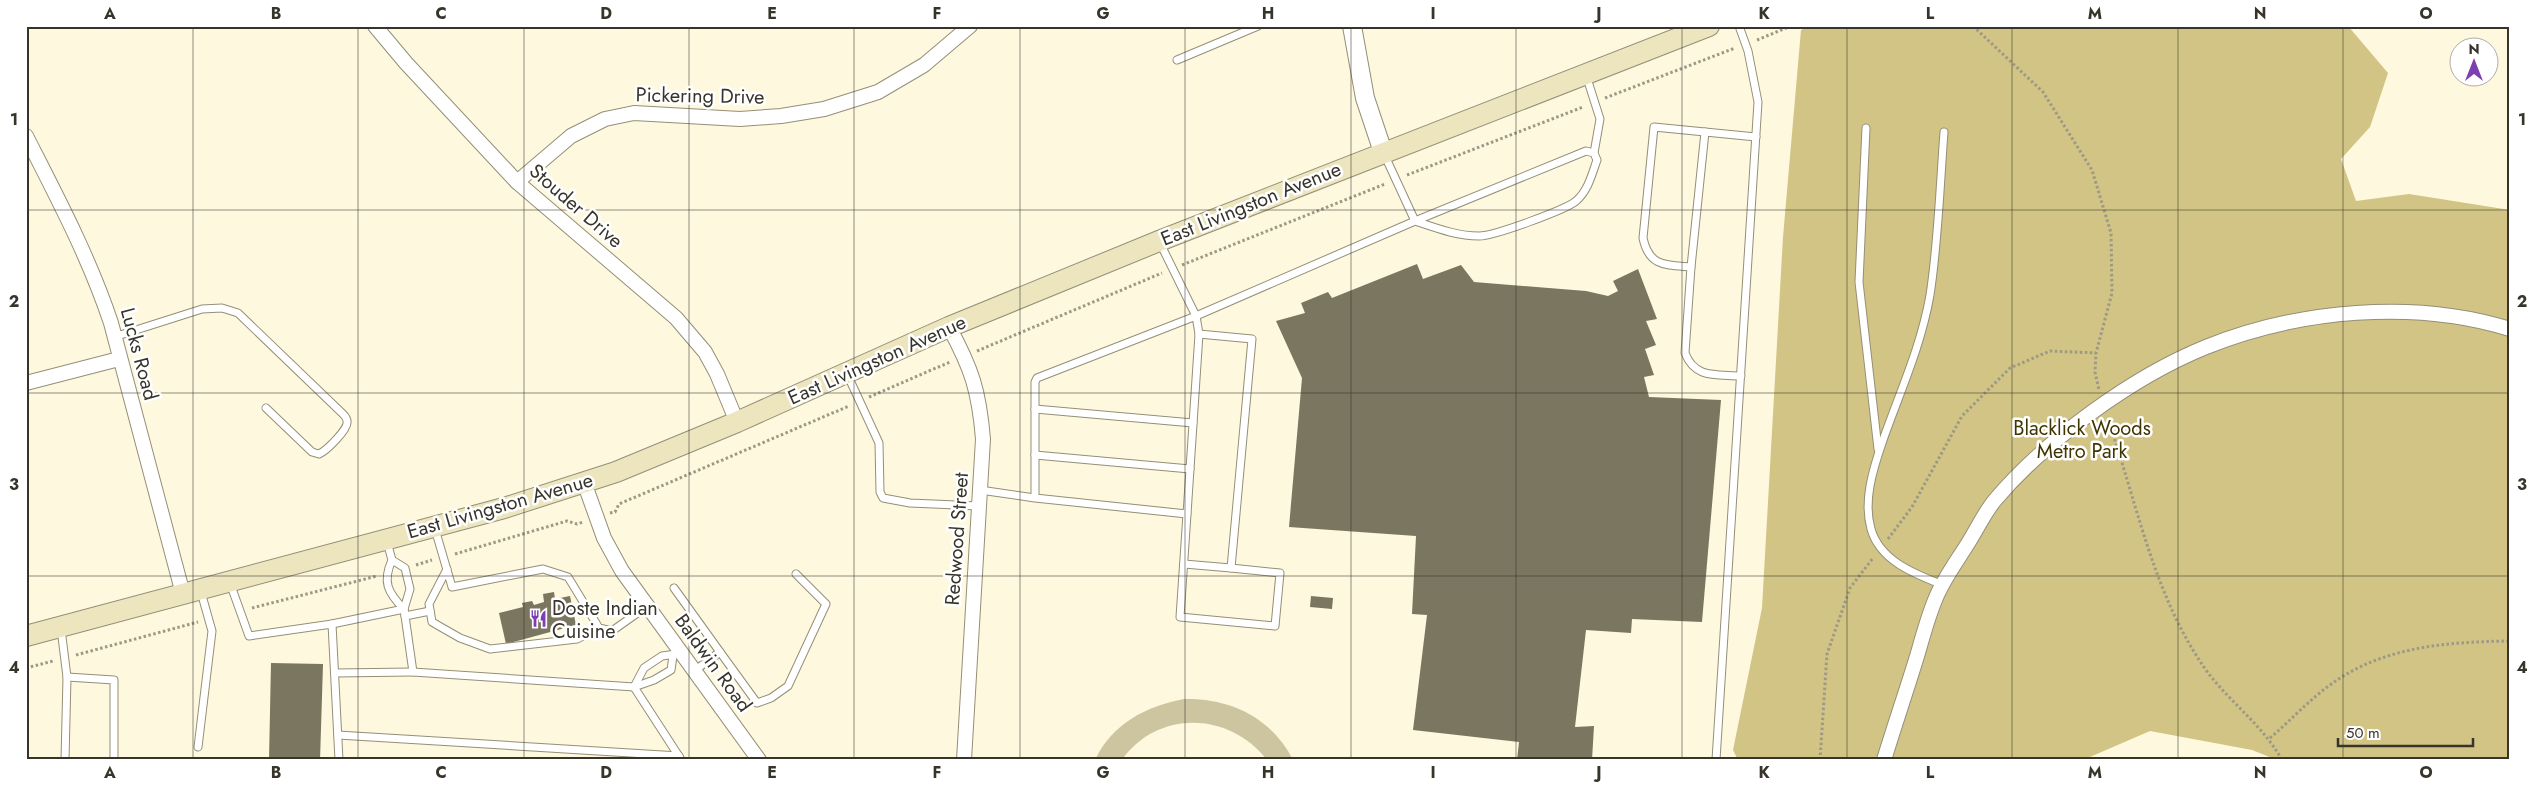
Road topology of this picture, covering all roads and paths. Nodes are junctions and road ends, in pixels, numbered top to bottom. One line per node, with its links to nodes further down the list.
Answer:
1 (375, 26): 21 (street, Stouder Drive)
2 (970, 26): 21 (street, Pickering Drive)
3 (1258, 26): 10 (lane)
4 (1352, 26): 18 (street)
5 (1709, 26): 11 (main road, East Livingston Avenue)
6 (1739, 26): 9 (lane)
7 (1791, 26): 9 (path)
8 (1972, 26): 31 (path)
9 (1746, 44): 12 (path); 17 (lane)
10 (1176, 60)
11 (1586, 74): 12 (lane); 18 (main road, East Livingston Avenue)
12 (1594, 102): 19 (lane); 20 (path)
13 (1866, 128): 43 (lane)
14 (1705, 132): 17 (lane); 24 (lane); 24 (lane)
15 (1944, 132): 43 (lane)
16 (26, 137): 30 (street, Lucks Road)
17 (1756, 137): 35 (lane)
18 (1383, 152): 20 (lane); 23 (main road, East Livingston Avenue)
19 (1594, 153): 22 (lane); 22 (lane)
20 (1396, 179): 22 (lane); 25 (path)
21 (517, 182): 41 (street, Stouder Drive)
22 (1416, 221): 26 (lane)
23 (1159, 241): 25 (lane); 27 (main road, East Livingston Avenue)
24 (1691, 267): 35 (lane)
25 (1173, 269): 26 (lane); 32 (path)
26 (1196, 316): 29 (lane); 40 (lane)
27 (949, 327): 32 (street, Redwood Street); 34 (main road, East Livingston Avenue)
28 (2510, 329): 38 (street)
29 (1199, 334): 42 (lane); 59 (lane)
30 (114, 337): 33 (street, Lucks Road); 39 (lane)
31 (2096, 353): 38 (path); 54 (path)
32 (965, 356): 37 (path); 47 (street, Redwood Street)
33 (119, 359): 36 (street); 66 (street, Lucks Road)
34 (846, 373): 37 (lane); 41 (main road, East Livingston Avenue)
35 (1740, 376): 95 (lane)
36 (26, 383)
37 (859, 402): 49 (lane); 51 (path)
38 (2103, 405): 64 (street); 87 (path)
39 (266, 408)
40 (1035, 409): 42 (lane); 44 (lane)
41 (737, 422): 46 (main road, East Livingston Avenue)
42 (1193, 423): 45 (lane)
43 (1878, 453): 54 (lane)
44 (1035, 455): 45 (lane); 48 (lane)
45 (1190, 469): 50 (lane)
46 (584, 482): 51 (street, Baldwin Road); 52 (main road, East Livingston Avenue)
47 (980, 490): 48 (lane); 49 (street, Redwood Street)
48 (1035, 498): 50 (lane)
49 (979, 506): 94 (street, Redwood Street)
50 (1187, 514): 57 (lane)
51 (597, 518): 55 (path); 67 (street, Baldwin Road)
52 (434, 526): 53 (main road, East Livingston Avenue); 55 (lane)
53 (386, 540): 56 (lane); 63 (main road, East Livingston Avenue)
54 (1881, 548): 64 (lane); 96 (path)
55 (443, 557): 58 (path); 60 (lane)
56 (392, 560): 58 (lane); 61 (lane)
57 (1184, 564): 59 (lane); 59 (lane)
58 (405, 568): 70 (lane)
59 (1231, 568)
60 (447, 569): 68 (lane); 74 (lane)
61 (386, 574): 69 (path); 70 (lane)
62 (796, 574): 77 (lane)
63 (229, 581): 66 (main road, East Livingston Avenue); 69 (lane)
64 (1943, 585): 97 (street)
65 (674, 588): 77 (lane)
66 (191, 591): 71 (lane); 73 (main road, East Livingston Avenue)
67 (646, 607): 74 (lane); 78 (street, Baldwin Road)
68 (430, 611): 70 (lane); 74 (lane)
69 (240, 612): 72 (lane)
70 (404, 613): 72 (lane); 82 (lane)
71 (209, 619): 79 (path); 88 (lane)
72 (332, 624): 83 (lane)
73 (61, 626): 75 (main road, East Livingston Avenue); 79 (lane)
74 (599, 628)
75 (26, 636)
76 (2510, 641): 87 (path)
77 (720, 652): 81 (lane)
78 (676, 654): 81 (street, Baldwin Road); 85 (lane); 85 (lane)
79 (65, 658): 80 (path); 84 (lane)
80 (26, 668)
81 (694, 671): 93 (street, Baldwin Road)
82 (413, 672): 83 (lane); 85 (lane)
83 (335, 674): 86 (lane)
84 (67, 677): 90 (lane); 91 (lane)
85 (634, 687): 89 (lane)
86 (338, 735): 89 (lane); 92 (lane)
87 (2270, 738): 98 (path)
88 (198, 747)
89 (680, 758)
90 (65, 760)
91 (114, 760)
92 (339, 760)
93 (759, 760)
94 (964, 760)
95 (1716, 760)
96 (1820, 760)
97 (1884, 760)
98 (2282, 760)

